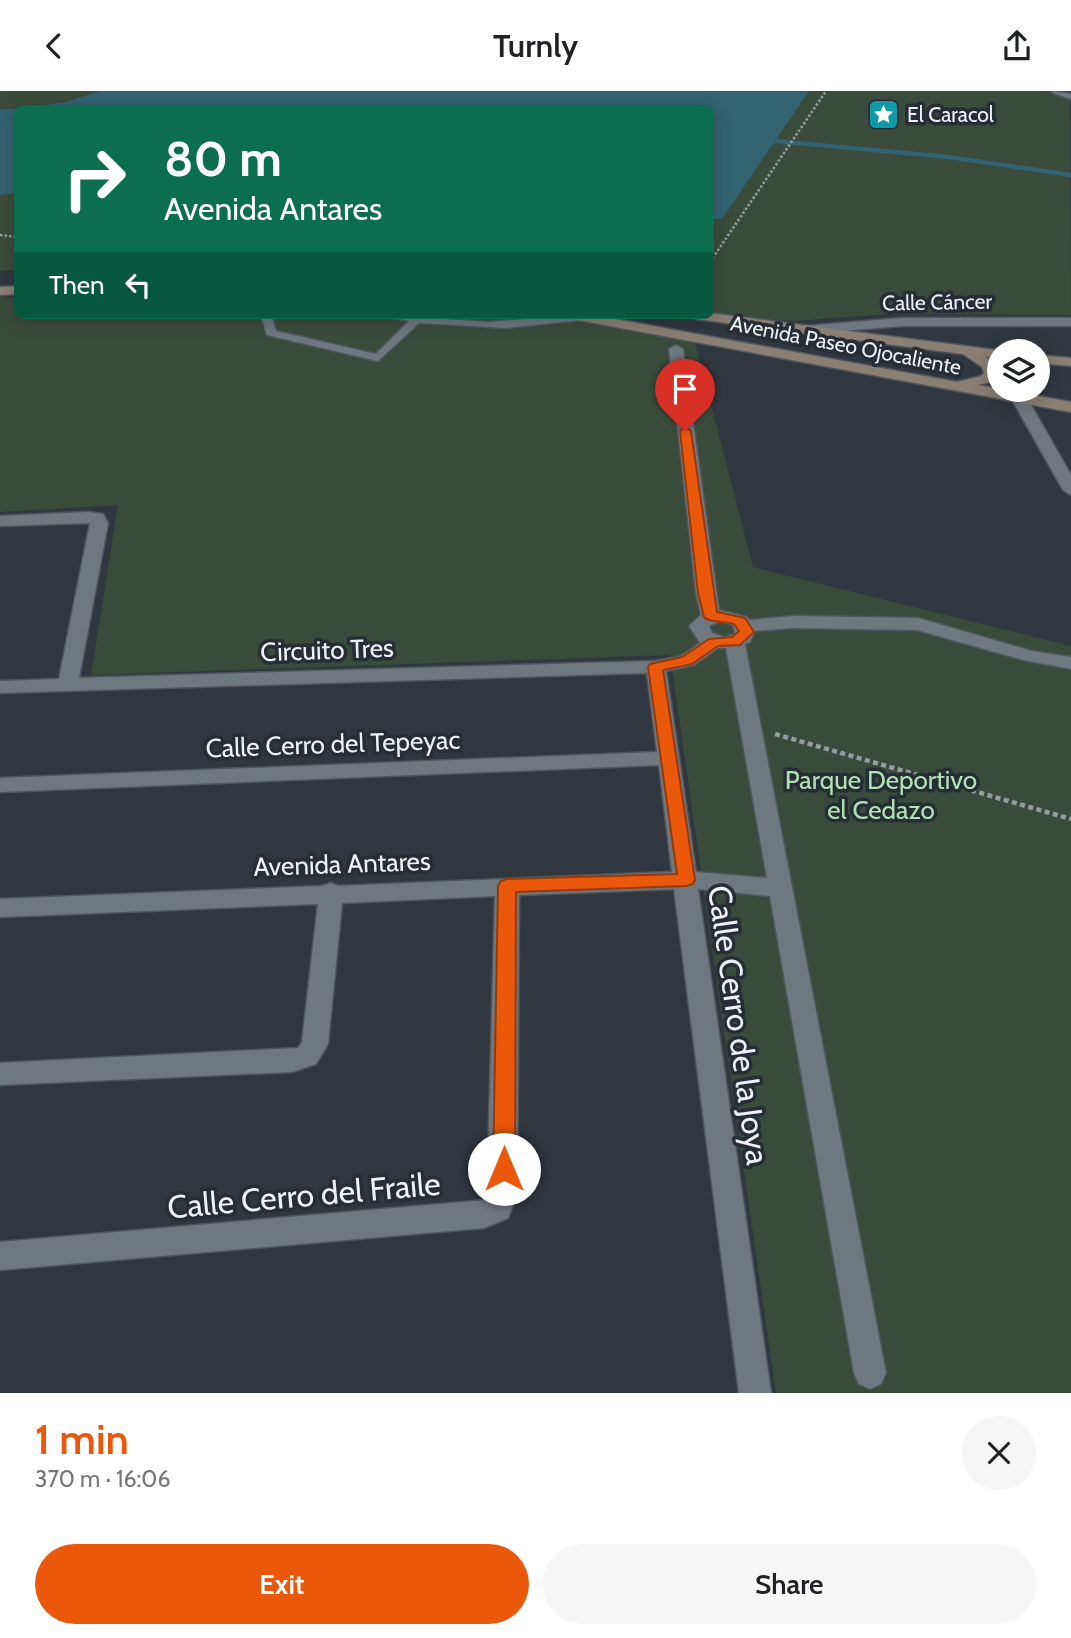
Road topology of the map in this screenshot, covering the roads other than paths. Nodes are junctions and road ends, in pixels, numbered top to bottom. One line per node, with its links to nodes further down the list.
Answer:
1 (1056, 91): 2 (lane)
2 (1071, 97)
3 (714, 317): 10 (main road, Avenida Paseo Ojocaliente)
4 (267, 319): 8 (lane)
5 (410, 319): 8 (lane)
6 (556, 319): 8 (lane)
7 (593, 319): 11 (main road, Avenida Paseo Ojocaliente)
8 (416, 320)
9 (1071, 322): 10 (street, Calle Cáncer)
10 (805, 330): 14 (main road, Avenida Paseo Ojocaliente)
11 (655, 331): 12 (main road, Avenida Paseo Ojocaliente); 13 (street)
12 (698, 338): 13 (street); 20 (main road, Avenida Paseo Ojocaliente)
13 (676, 349): 27 (street)
14 (964, 350): 15 (main road, Avenida Paseo Ojocaliente); 20 (main road)
15 (987, 353)
16 (1050, 360): 17 (main road)
17 (1071, 362)
18 (1071, 369): 19 (main road)
19 (1050, 371)
20 (952, 386): 21 (main road, Avenida Paseo Ojocaliente)
21 (987, 390)
22 (1021, 402): 25 (street)
23 (1050, 402): 24 (main road, Avenida Paseo Ojocaliente)
24 (1071, 407)
25 (1071, 489)
26 (0, 521): 31 (street)
27 (711, 617): 28 (street); 28 (street)
28 (732, 637): 29 (street); 30 (street, Circuito Tres); 37 (street)
29 (1071, 663)
30 (656, 667): 31 (street, Circuito Tres); 33 (street, Calle Cerro de la Joya)
31 (68, 683): 32 (street, Circuito Tres)
32 (0, 687)
33 (669, 758): 34 (street, Calle Cerro del Tepeyac); 35 (street, Calle Cerro de la Joya)
34 (0, 785)
35 (686, 880): 36 (street, Avenida Antares); 37 (street, Avenida Antares); 43 (street, Calle Cerro de la Joya)
36 (507, 886): 38 (street, Avenida Antares); 41 (street, Calle Cerro del Fraile)
37 (780, 888): 42 (street)
38 (331, 892): 39 (street, Avenida Antares); 40 (street)
39 (0, 908)
40 (0, 1074)
41 (0, 1256)
42 (870, 1373)
43 (755, 1393)

